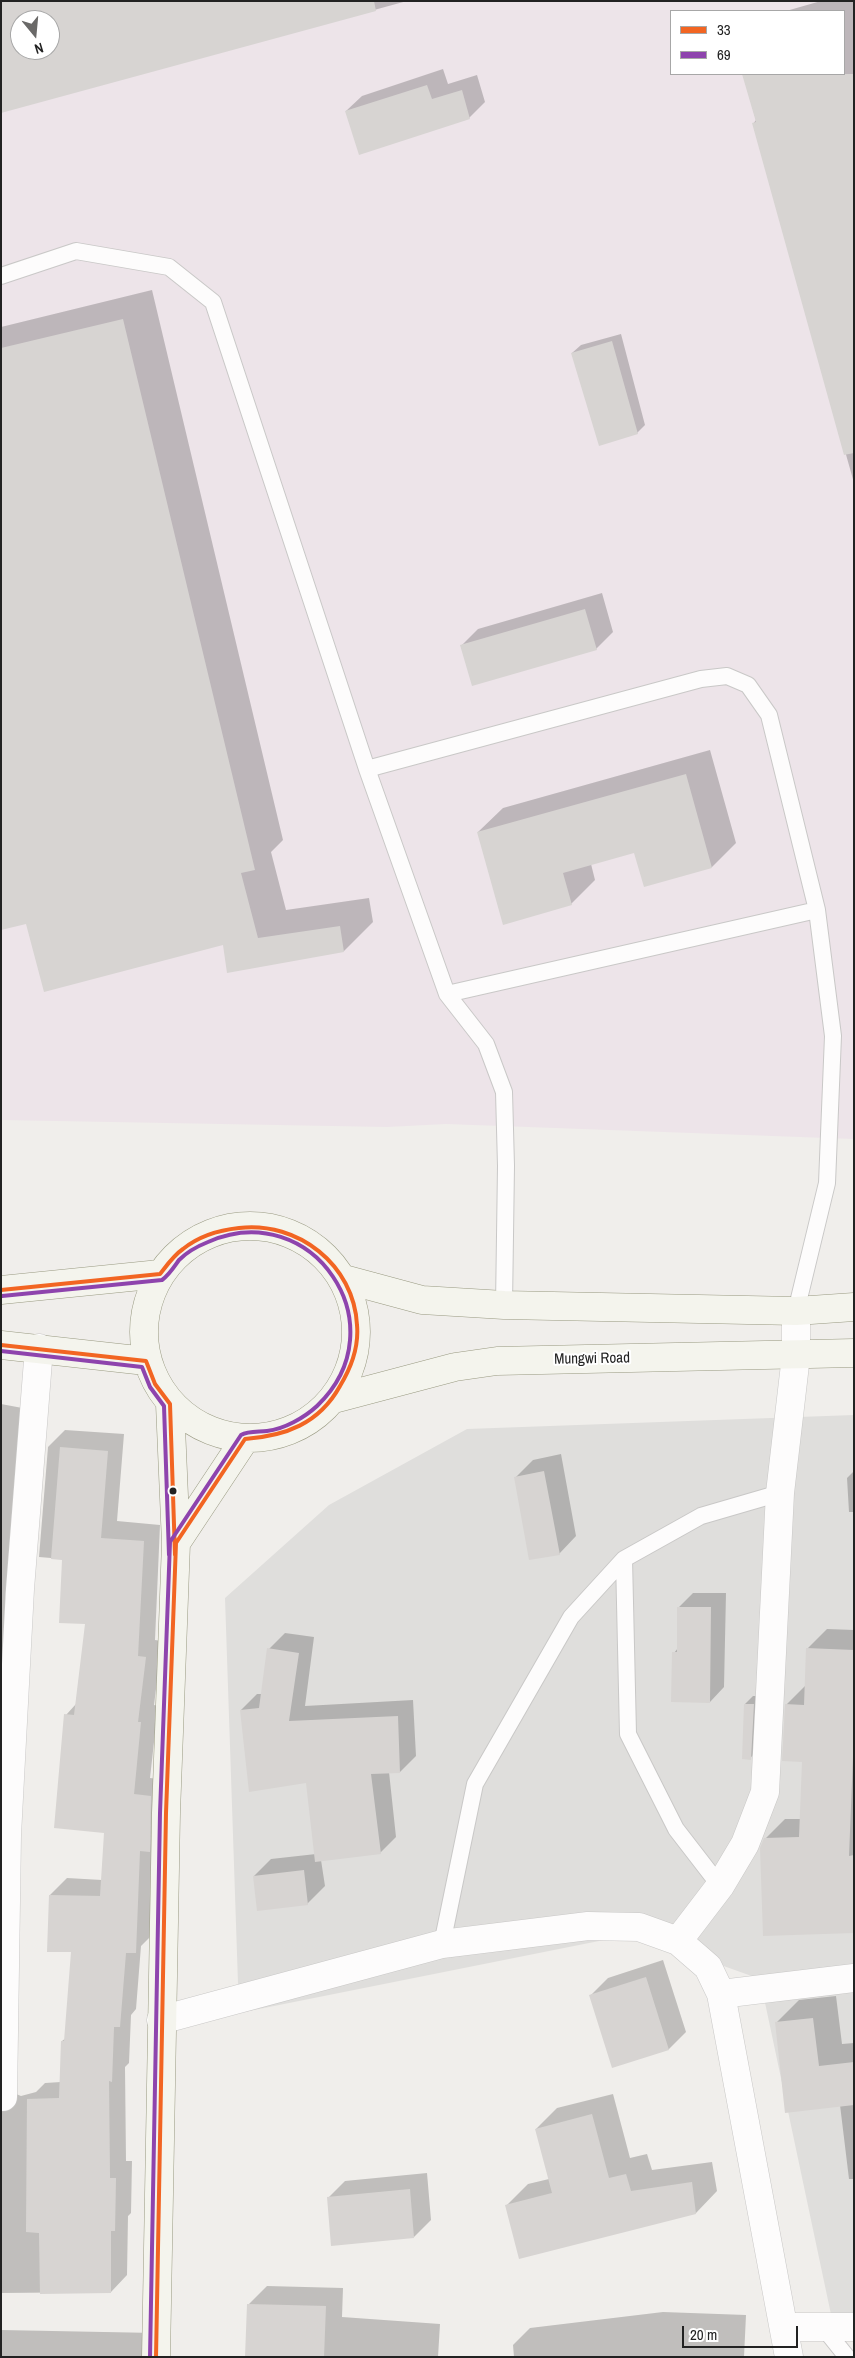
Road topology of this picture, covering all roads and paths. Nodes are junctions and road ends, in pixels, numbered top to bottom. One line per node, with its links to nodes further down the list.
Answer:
1 (1, 276): 2 (lane)
2 (367, 769): 3 (lane); 4 (lane)
3 (817, 910): 4 (lane); 10 (lane)
4 (447, 994): 8 (lane)
5 (160, 1274): 6 (main road); 7 (main road); 15 (main road)
6 (344, 1279): 8 (main road); 16 (main road)
7 (1, 1290)
8 (504, 1305): 10 (main road)
9 (854, 1307): 10 (main road)
10 (796, 1311): 14 (street)
11 (1, 1345): 12 (main road)
12 (38, 1348): 15 (main road); 28 (street)
13 (854, 1353): 14 (main road, Mungwi Road)
14 (796, 1356): 16 (main road, Mungwi Road); 19 (street)
15 (146, 1361): 17 (main road)
16 (334, 1399): 18 (main road)
17 (170, 1404): 18 (main road); 20 (main road)
18 (245, 1439): 20 (main road)
19 (780, 1493): 21 (lane); 22 (street)
20 (176, 1543): 27 (main road)
21 (624, 1559): 22 (lane); 24 (lane)
22 (720, 1886): 23 (street)
23 (678, 1941): 24 (street); 26 (street)
24 (442, 1944): 27 (street)
25 (854, 1978): 26 (street)
26 (721, 1994): 29 (street)
27 (161, 2020): 32 (main road)
28 (3, 2097)
29 (784, 2327): 30 (street); 33 (street)
30 (823, 2327): 31 (street); 34 (lane)
31 (854, 2327)
32 (156, 2357)
33 (789, 2357)
34 (847, 2357)

